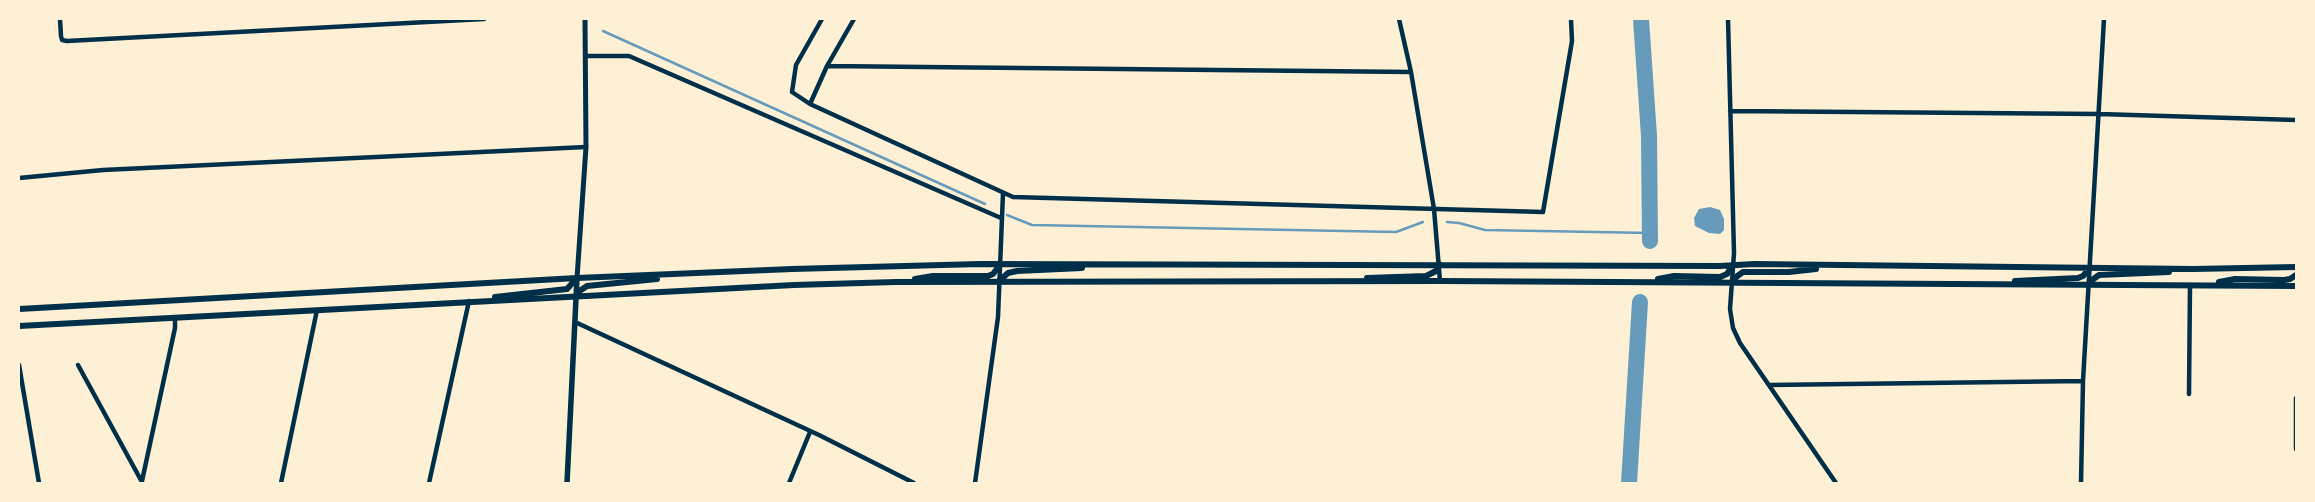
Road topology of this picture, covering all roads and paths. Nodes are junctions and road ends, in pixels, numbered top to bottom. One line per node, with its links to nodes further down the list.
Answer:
1 (60, 19): 2 (street)
2 (478, 19): 3 (street)
3 (484, 19)
4 (585, 19): 11 (street)
5 (822, 19): 14 (street)
6 (854, 19): 12 (street)
7 (1399, 19): 13 (street)
8 (1571, 19): 21 (street)
9 (1728, 19): 15 (street)
10 (2104, 19): 16 (street)
11 (586, 56): 18 (street); 22 (street)
12 (827, 66): 13 (street); 14 (street)
13 (1411, 72): 21 (street)
14 (810, 104): 20 (street)
15 (1730, 112): 16 (street); 26 (street)
16 (2099, 114): 17 (street); 29 (street)
17 (2296, 120)
18 (586, 147): 19 (street); 33 (street)
19 (19, 178)
20 (1003, 193): 21 (street); 22 (street)
21 (1434, 209): 23 (street)
22 (1001, 218): 24 (street)
23 (1439, 264): 25 (main road); 26 (main road); 35 (main road); 36 (street)
24 (1000, 265): 25 (main road); 31 (main road); 34 (street); 37 (main road)
25 (1101, 265): 34 (main road)
26 (1733, 265): 27 (main road); 38 (main road); 39 (street)
27 (1840, 267): 29 (main road); 39 (main road)
28 (2296, 267): 30 (main road)
29 (2090, 268): 30 (main road); 40 (main road); 41 (street)
30 (2193, 269): 41 (main road)
31 (675, 275): 33 (main road); 45 (main road)
32 (2296, 275): 43 (main road)
33 (577, 278): 45 (main road); 46 (main road); 47 (main road)
34 (999, 281): 35 (main road); 37 (main road); 68 (street)
35 (1344, 281): 36 (main road)
36 (1440, 281): 38 (main road)
37 (896, 282): 45 (main road)
38 (1639, 282): 39 (main road)
39 (1733, 282): 40 (main road); 55 (street)
40 (1984, 284): 41 (main road)
41 (2088, 285): 42 (main road); 54 (street)
42 (2190, 285): 43 (main road); 56 (street)
43 (2201, 285): 44 (main road)
44 (2296, 286)
45 (576, 297): 46 (main road); 50 (main road)
46 (469, 301): 48 (main road); 64 (street)
47 (19, 309)
48 (317, 310): 49 (main road); 63 (street)
49 (175, 319): 51 (main road); 61 (street)
50 (575, 322): 58 (street); 65 (main road)
51 (19, 326)
52 (19, 364): 62 (street)
53 (78, 365): 61 (street)
54 (2083, 381): 55 (street); 70 (street)
55 (1769, 385): 69 (street)
56 (2189, 394)
57 (2296, 398): 59 (street)
58 (810, 432): 60 (street); 66 (street)
59 (2296, 449)
60 (904, 481): 67 (street)
61 (143, 482)
62 (40, 483)
63 (281, 483)
64 (429, 483)
65 (567, 483)
66 (789, 483)
67 (914, 483)
68 (975, 483)
69 (1836, 483)
70 (2081, 483)

